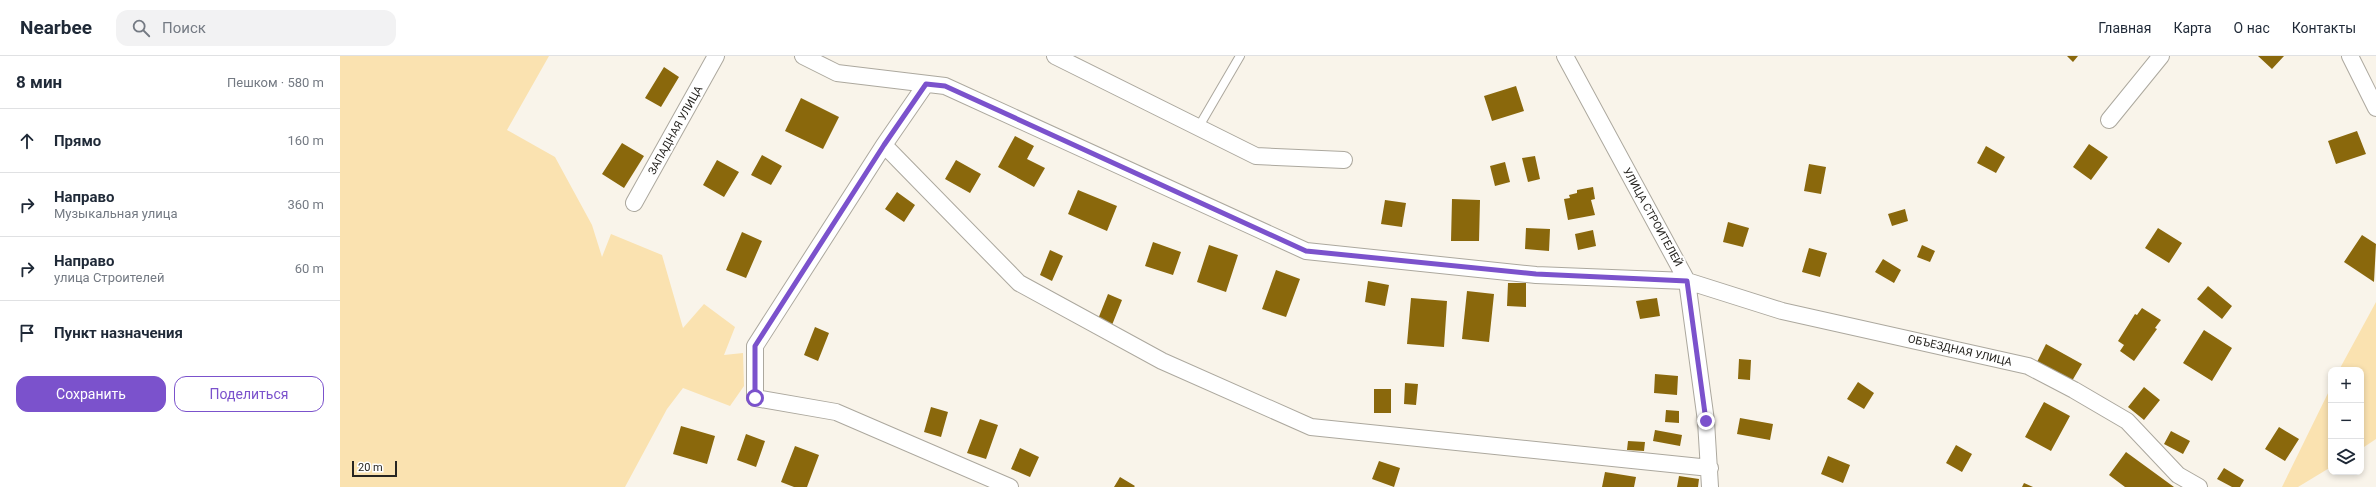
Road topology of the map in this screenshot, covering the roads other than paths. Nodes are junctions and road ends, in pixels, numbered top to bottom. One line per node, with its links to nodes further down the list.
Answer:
1 (716, 56): 14 (street, ЗАПАДНАЯ УЛИЦА)
2 (803, 56): 8 (street, ОБЪЕЗДНАЯ УЛИЦА)
3 (1056, 56): 11 (street)
4 (1240, 56): 11 (lane)
5 (1565, 56): 15 (street, УЛИЦА СТРОИТЕЛЕЙ)
6 (2161, 56): 10 (street)
7 (2350, 56): 9 (street)
8 (926, 84): 12 (street); 15 (street, ОБЪЕЗДНАЯ УЛИЦА)
9 (2376, 108)
10 (2109, 120)
11 (1198, 128): 13 (street)
12 (884, 145): 16 (street); 17 (street)
13 (1344, 160)
14 (634, 204)
15 (1687, 281): 16 (street, УЛИЦА СТРОИТЕЛЕЙ); 19 (street, ОБЪЕЗДНАЯ УЛИЦА)
16 (1710, 468): 18 (street, УЛИЦА СТРОИТЕЛЕЙ)
17 (1010, 487)
18 (1710, 487)
19 (2199, 487)

